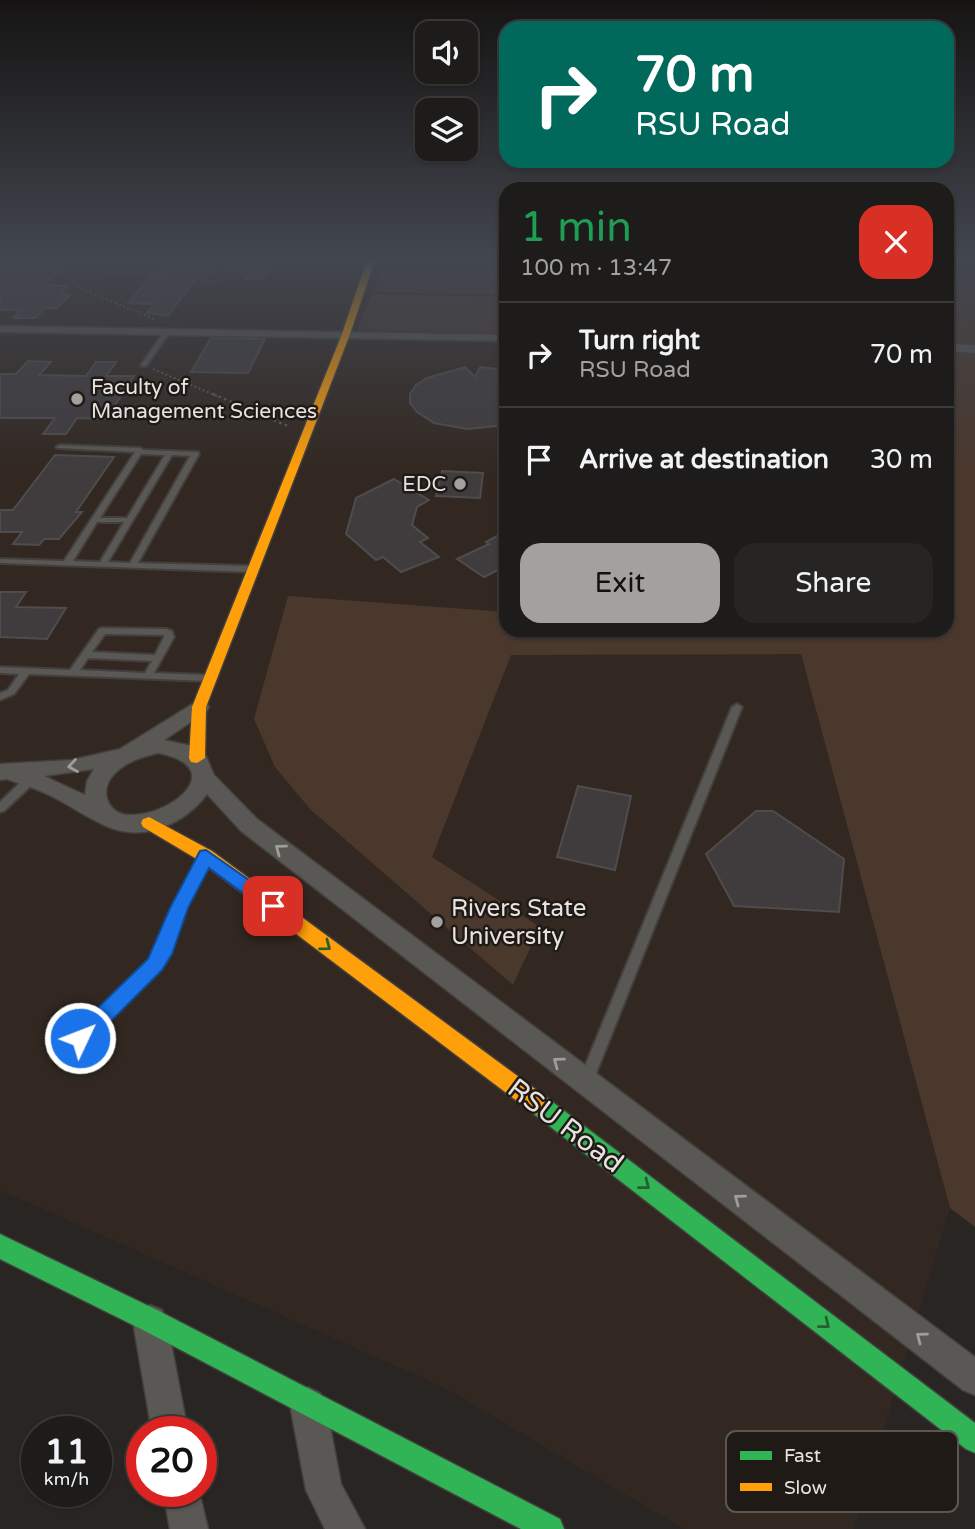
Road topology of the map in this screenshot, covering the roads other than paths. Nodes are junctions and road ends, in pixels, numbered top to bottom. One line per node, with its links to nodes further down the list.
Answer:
1 (347, 328): 4 (street)
2 (0, 329): 3 (street)
3 (167, 332): 4 (street); 8 (lane)
4 (345, 334): 5 (street); 18 (street)
5 (499, 338)
6 (954, 348): 7 (street)
7 (975, 349)
8 (144, 365)
9 (60, 447): 10 (lane)
10 (140, 452): 11 (lane); 12 (lane)
11 (170, 453): 13 (lane); 17 (lane)
12 (95, 520): 13 (lane); 15 (lane)
13 (129, 520): 16 (lane)
14 (0, 561): 15 (lane)
15 (67, 563): 16 (lane)
16 (103, 564): 17 (lane)
17 (133, 565): 18 (lane)
18 (252, 569): 25 (street)
19 (84, 655): 20 (lane); 20 (lane); 23 (lane)
20 (158, 658): 24 (lane)
21 (0, 670): 22 (lane)
22 (26, 671): 23 (lane); 26 (lane)
23 (72, 674): 24 (lane)
24 (148, 676): 25 (lane)
25 (209, 678): 28 (street)
26 (0, 697)
27 (737, 706): 37 (lane)
28 (200, 707): 29 (street); 30 (street)
29 (126, 755): 30 (street); 31 (street, one-way to 31); 33 (street)
30 (201, 768): 34 (street); 37 (street, RSU Road, one-way to 30)
31 (13, 774): 32 (lane); 33 (street)
32 (0, 808)
33 (104, 816): 34 (street)
34 (149, 823): 35 (street, RSU Road)
35 (206, 856): 36 (lane); 43 (street, RSU Road, one-way to 43)
36 (80, 1038)
37 (585, 1083): 40 (street, RSU Road, one-way to 37)
38 (0, 1246): 39 (street)
39 (150, 1320): 41 (street); 42 (street)
40 (975, 1378)
41 (307, 1403): 46 (street); 47 (street)
42 (167, 1416)
43 (975, 1440)
44 (184, 1507): 45 (street)
45 (189, 1529)
46 (346, 1529)
47 (550, 1529)

